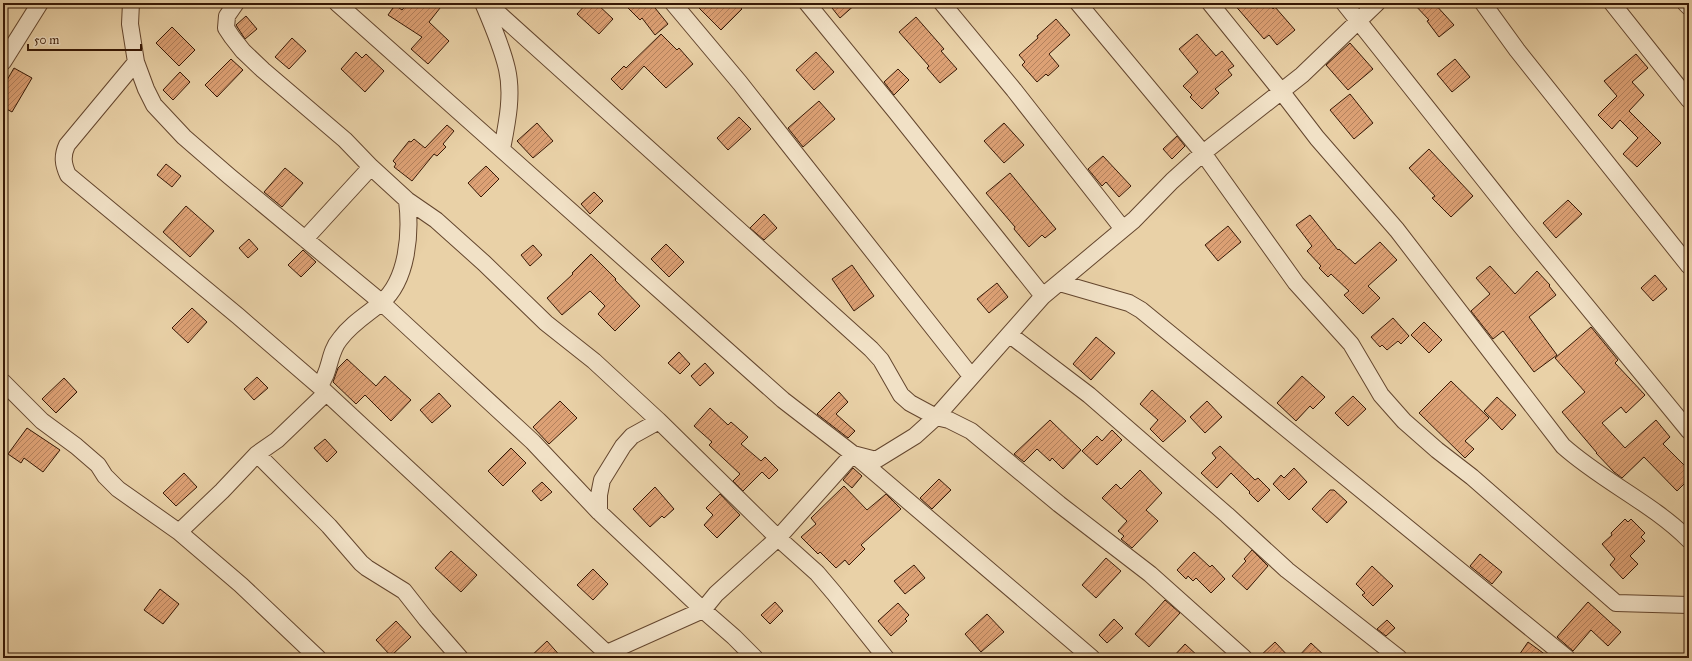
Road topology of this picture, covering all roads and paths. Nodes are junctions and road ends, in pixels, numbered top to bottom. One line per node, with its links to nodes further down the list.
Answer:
1 (131, 3): 20 (street)
2 (236, 3): 25 (street)
3 (336, 3): 23 (street)
4 (484, 3): 23 (street)
5 (487, 3): 37 (street)
6 (673, 3): 34 (street)
7 (807, 3): 31 (street)
8 (942, 3): 27 (street)
9 (1078, 3): 24 (street)
10 (1210, 3): 21 (street)
11 (1344, 3): 18 (street)
12 (1377, 3): 18 (street)
13 (1483, 3): 29 (street)
14 (1612, 3): 22 (street)
15 (1685, 3): 17 (street)
16 (38, 4): 19 (street)
17 (1689, 7)
18 (1359, 20): 21 (street); 39 (street)
19 (3, 62)
20 (136, 62): 28 (street); 36 (street)
21 (1281, 91): 24 (street); 45 (street)
22 (1689, 100)
23 (502, 148): 41 (street)
24 (1203, 153): 27 (street); 46 (street)
25 (371, 167): 26 (street); 28 (street)
26 (407, 200): 32 (street); 38 (street)
27 (1123, 229): 30 (street)
28 (305, 239): 32 (street)
29 (1689, 266)
30 (1060, 283): 31 (street); 56 (street)
31 (1043, 296): 33 (street)
32 (381, 302): 36 (street); 42 (street)
33 (1010, 335): 34 (street); 55 (street)
34 (971, 376): 37 (street)
35 (3, 382): 43 (street)
36 (323, 389): 40 (street); 48 (street)
37 (936, 417): 41 (street); 54 (street)
38 (659, 421): 42 (street); 44 (street)
39 (1689, 431)
40 (257, 454): 43 (street); 50 (street)
41 (852, 454): 44 (street); 53 (street)
42 (599, 512): 47 (street)
43 (179, 532): 49 (street)
44 (778, 538): 47 (street); 52 (street)
45 (1689, 540)
46 (1689, 605)
47 (703, 610): 48 (street); 51 (street)
48 (607, 656)
49 (318, 658)
50 (460, 658)
51 (755, 658)
52 (886, 658)
53 (1092, 658)
54 (1244, 658)
55 (1399, 658)
56 (1567, 658)

